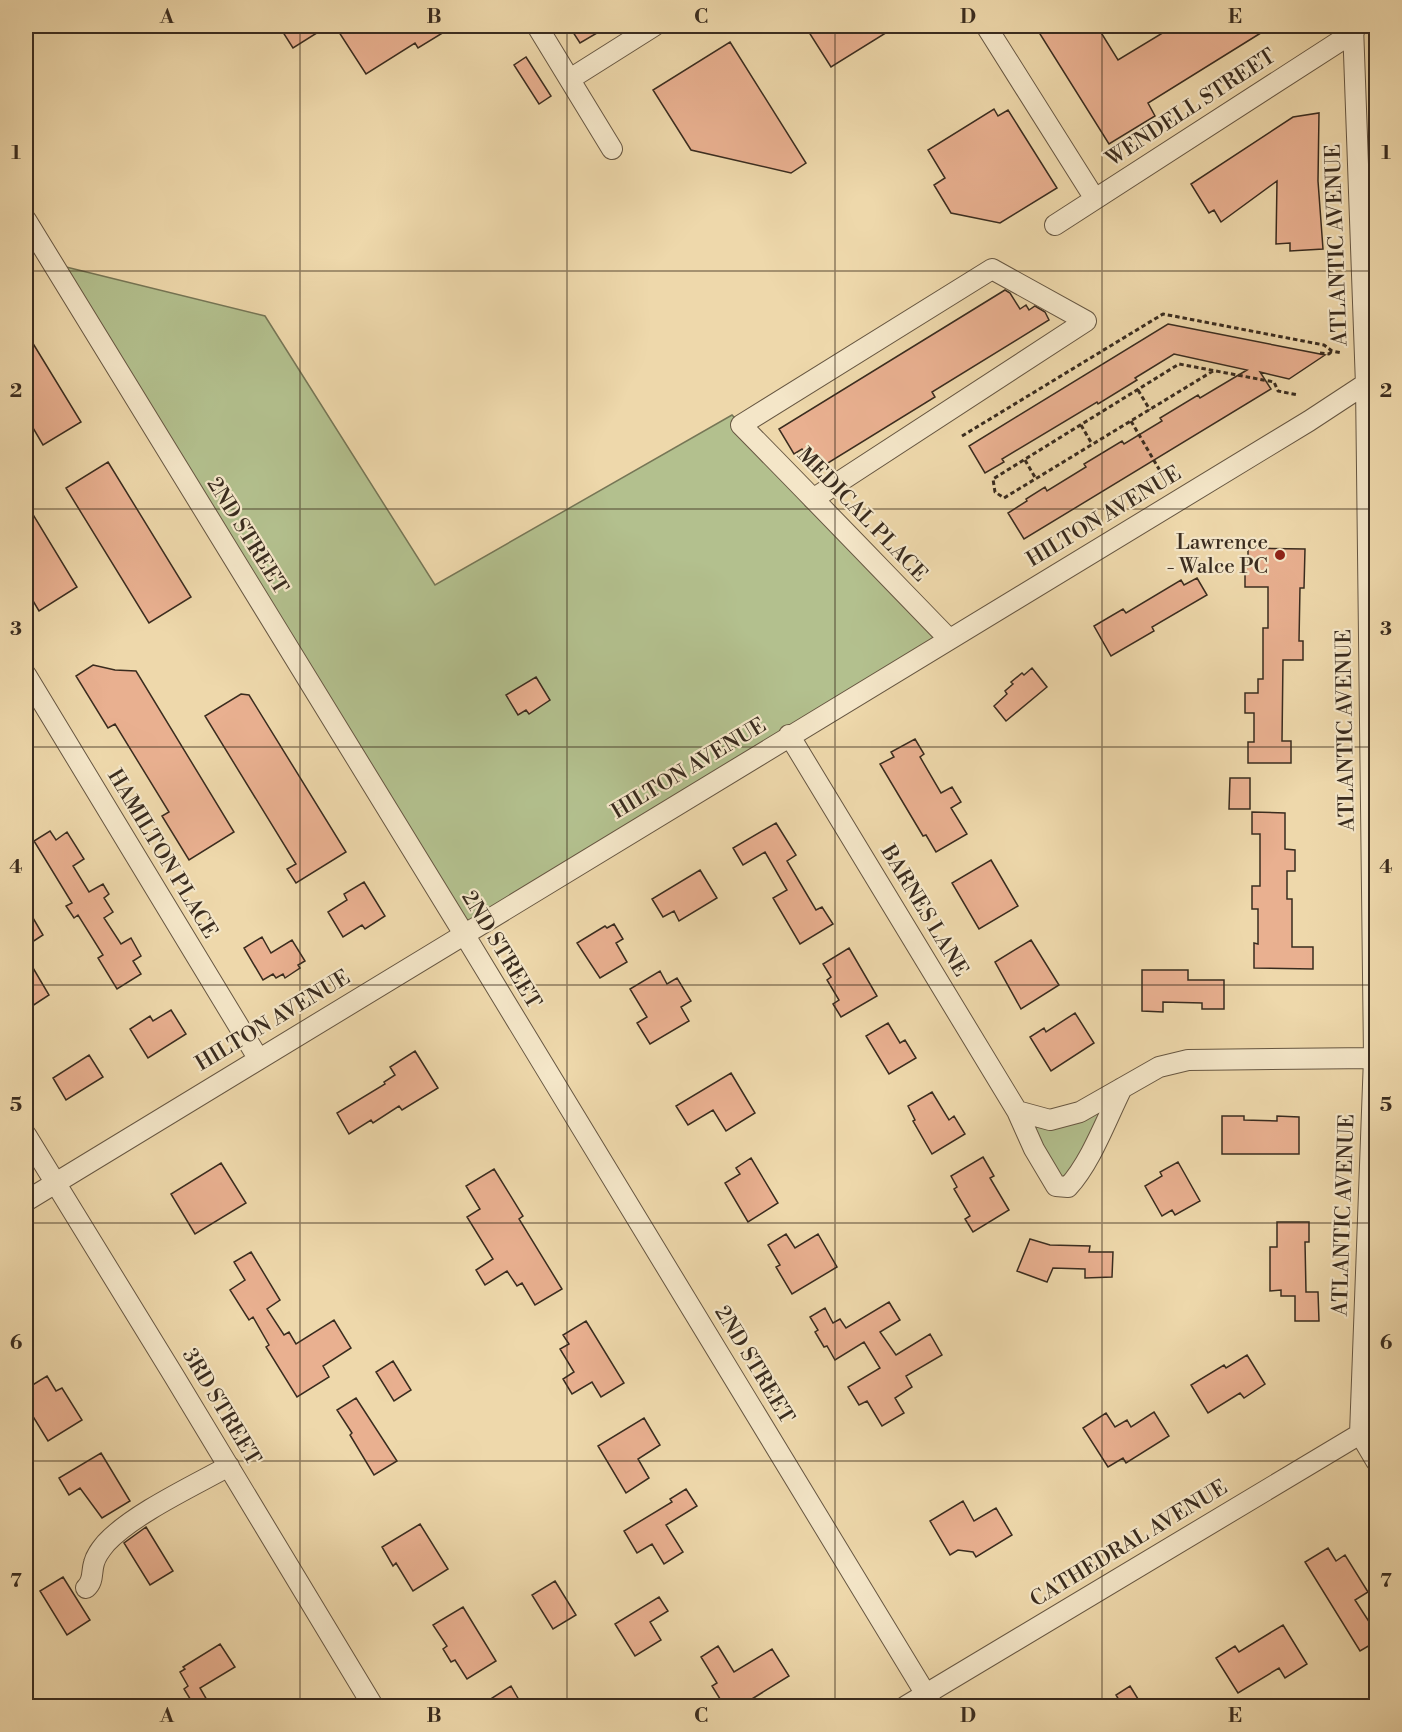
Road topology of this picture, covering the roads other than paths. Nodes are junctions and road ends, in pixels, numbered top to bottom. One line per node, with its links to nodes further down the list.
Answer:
1 (537, 26): 5 (street)
2 (654, 26): 5 (street)
3 (986, 26): 7 (street)
4 (1354, 29): 7 (street, WENDELL STREET); 10 (street, ATLANTIC AVENUE)
5 (570, 79): 6 (street)
6 (612, 149)
7 (1095, 199): 9 (street, WENDELL STREET)
8 (26, 220): 18 (street, 2ND STREET)
9 (1055, 225)
10 (1361, 253): 11 (street); 12 (street, ATLANTIC AVENUE)
11 (1377, 269)
12 (1371, 381): 14 (street, ATLANTIC AVENUE); 15 (street, HILTON AVENUE)
13 (813, 499): 13 (street, MEDICAL PLACE); 15 (street, MEDICAL PLACE)
14 (1372, 560): 19 (street, ATLANTIC AVENUE)
15 (949, 639): 17 (street, HILTON AVENUE)
16 (26, 675): 20 (street, HAMILTON PLACE)
17 (789, 735): 18 (street, HILTON AVENUE); 23 (street, BARNES LANE)
18 (464, 934): 20 (street, HILTON AVENUE); 32 (street, 2ND STREET)
19 (1375, 990): 21 (street, ATLANTIC AVENUE)
20 (258, 1058): 25 (street, HILTON AVENUE)
21 (1374, 1058): 22 (street); 28 (street, ATLANTIC AVENUE)
22 (1122, 1088): 23 (street); 23 (street, BARNES LANE)
23 (1017, 1111)
24 (26, 1135): 25 (street, 3RD STREET)
25 (55, 1183): 26 (street, HILTON AVENUE); 30 (street, 3RD STREET)
26 (26, 1201)
27 (1377, 1422): 28 (street, CATHEDRAL AVENUE)
28 (1360, 1434): 29 (street); 32 (street, CATHEDRAL AVENUE)
29 (1377, 1461)
30 (228, 1466): 31 (street); 33 (street, 3RD STREET)
31 (86, 1588)
32 (930, 1700): 34 (street, CATHEDRAL AVENUE)
33 (373, 1707)
34 (906, 1707)

